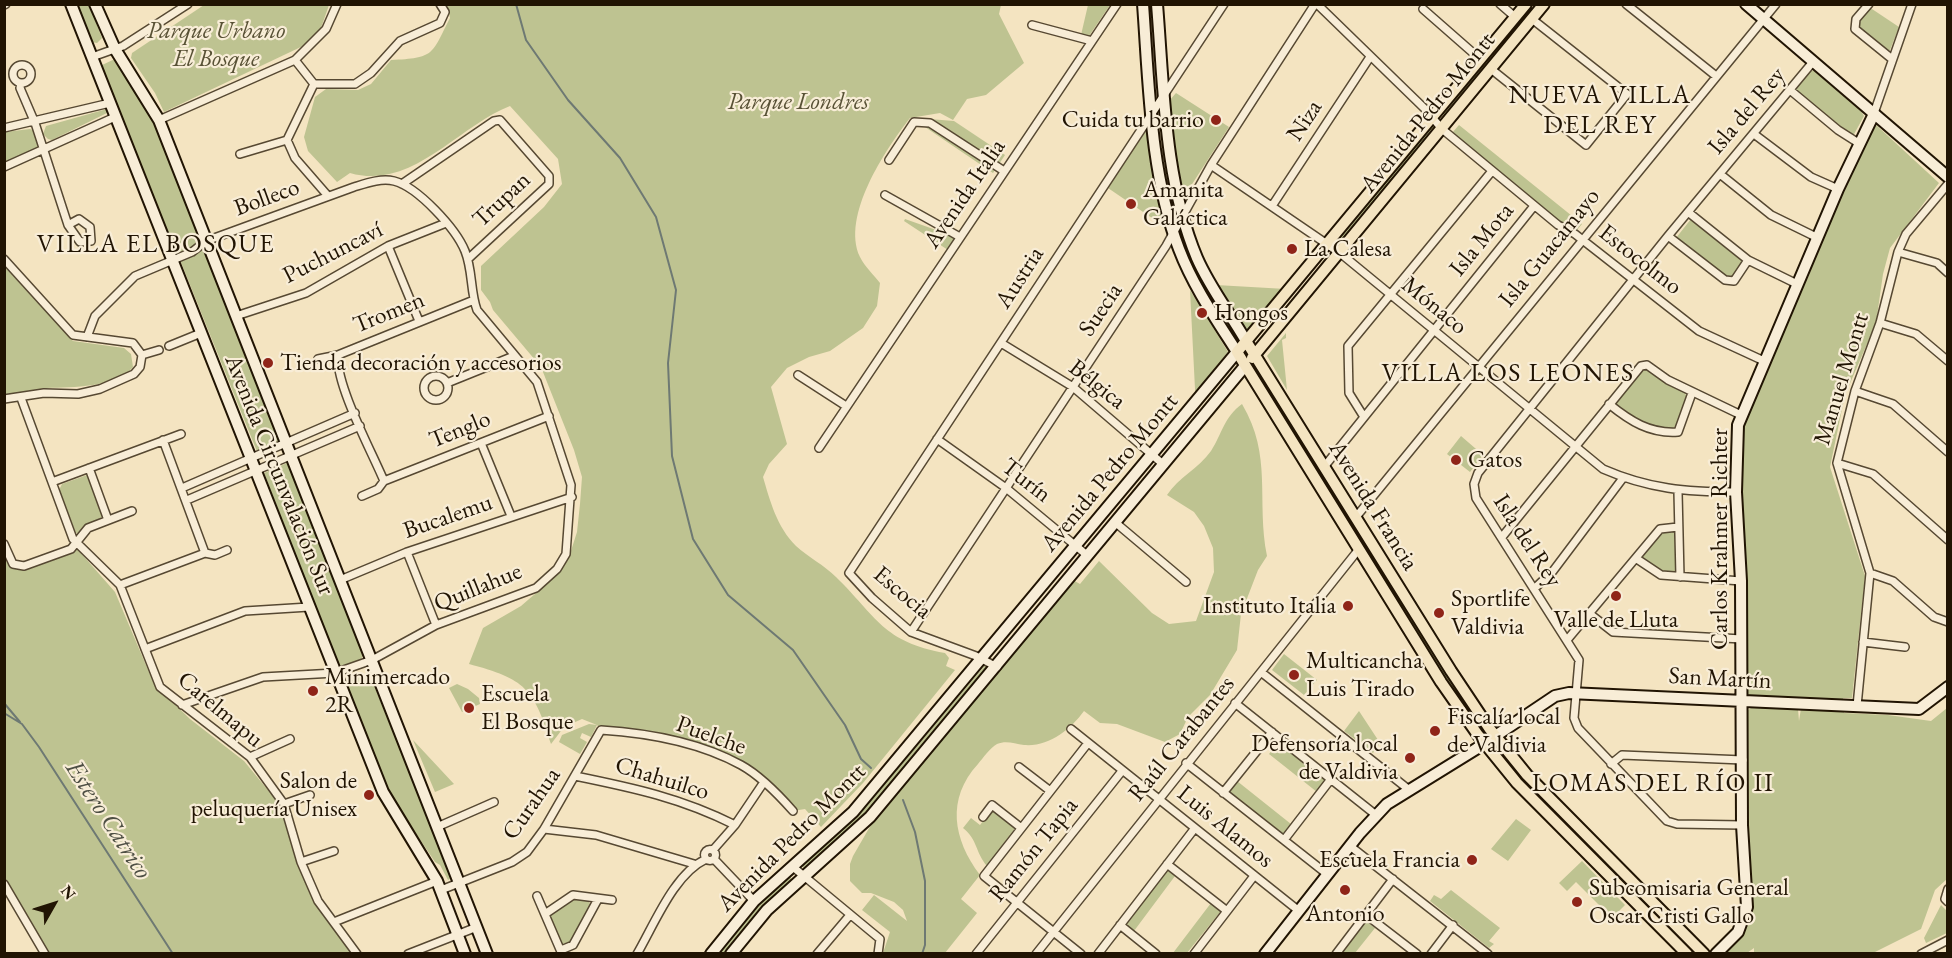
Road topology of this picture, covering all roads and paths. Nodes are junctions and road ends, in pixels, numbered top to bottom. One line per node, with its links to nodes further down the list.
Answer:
1 (71, 4): 26 (main road, Avenida Circunvalación Sur)
2 (95, 4): 25 (main road, Avenida Circunvalación Sur)
3 (188, 4): 25 (street)
4 (337, 4): 30 (street)
5 (440, 4): 35 (street)
6 (1117, 4): 24 (street, Avenida Italia)
7 (1143, 4): 39 (main road, Avenida Francia)
8 (1157, 4): 37 (main road, Avenida Francia)
9 (1224, 4): 37 (street, Austria)
10 (1316, 4): 27 (street, Estocolmo); 53 (street, Suecia)
11 (1500, 4): 20 (street)
12 (1526, 4): 20 (main road, Avenida Pedro Montt)
13 (1544, 4): 21 (main road, Avenida Pedro Montt)
14 (1626, 4): 33 (street)
15 (1746, 4): 22 (main road)
16 (1776, 4): 22 (street, Isla Guacamayo)
17 (1869, 4): 29 (street)
18 (1912, 4): 29 (street, Carlos Krahmer Richter)
19 (1423, 9): 28 (street)
20 (1515, 17): 28 (main road, Avenida Pedro Montt)
21 (1532, 19): 32 (main road, Avenida Pedro Montt); 32 (street)
22 (1762, 19): 31 (main road); 33 (street, Isla Guacamayo)
23 (1032, 25): 24 (street)
24 (1092, 41): 55 (street, Avenida Italia)
25 (115, 49): 26 (street); 43 (main road, Avenida Circunvalación Sur)
26 (92, 57): 38 (main road, Avenida Circunvalación Sur)
27 (1370, 57): 42 (street, Estocolmo); 64 (street, Niza)
28 (1480, 59): 42 (main road, Avenida Pedro Montt)
29 (1892, 59): 40 (street, Carlos Krahmer Richter)
30 (295, 60): 35 (street); 43 (street)
31 (1812, 63): 36 (street, Isla del Rey); 40 (main road)
32 (1491, 69): 46 (main road, Avenida Pedro Montt)
33 (1716, 76): 74 (street, Isla Guacamayo)
34 (21, 83): 44 (street)
35 (314, 84): 48 (street)
36 (1790, 90): 47 (street, Isla del Rey); 49 (street)
37 (1165, 95): 39 (street, Austria); 67 (main road, Avenida Francia)
38 (110, 103): 41 (main road, Avenida Circunvalación Sur); 44 (street)
39 (1153, 113): 70 (main road, Avenida Francia); 96 (street, Austria)
40 (1873, 116): 49 (main road, Carlos Krahmer Richter); 58 (main road)
41 (115, 117): 50 (street); 83 (main road, Avenida Circunvalación Sur)
42 (1432, 117): 46 (street, Estocolmo); 76 (main road, Avenida Pedro Montt)
43 (159, 120): 75 (main road, Avenida Circunvalación Sur)
44 (35, 123): 45 (street); 50 (street)
45 (4, 128)
46 (1442, 129): 56 (street, Estocolmo); 79 (main road, Avenida Pedro Montt)
47 (1754, 134): 57 (street, Isla del Rey); 61 (street)
48 (287, 140): 51 (street); 63 (street)
49 (1860, 144): 61 (main road, Carlos Krahmer Richter)
50 (44, 150): 54 (street); 69 (street)
51 (240, 154)
52 (889, 160): 55 (street)
53 (1211, 165): 64 (street, Mónaco); 67 (street, Suecia)
54 (4, 167)
55 (1004, 171): 71 (street, Avenida Italia)
56 (1492, 171): 65 (street, Estocolmo); 87 (street)
57 (1720, 174): 66 (street, Isla del Rey); 73 (street)
58 (1947, 177)
59 (402, 184): 63 (street, Bolleco); 68 (street); 81 (street, Trupan)
60 (1947, 184): 78 (street, Manuel Montt)
61 (1838, 189): 73 (main road, Carlos Krahmer Richter)
62 (885, 195): 71 (street)
63 (328, 196): 75 (street, Bolleco)
64 (1272, 206): 76 (street, Mónaco)
65 (1534, 206): 74 (street, Estocolmo); 92 (street, Isla Mota)
66 (1688, 212): 72 (street, Isla del Rey); 82 (street)
67 (1182, 214): 70 (street, Suecia); 95 (main road, Avenida Francia)
68 (446, 223): 77 (street, Puchuncaví); 81 (street, Quillahue)
69 (68, 225)
70 (1173, 231): 99 (main road, Avenida Francia); 111 (street, Suecia)
71 (960, 237): 117 (street, Avenida Italia)
72 (1668, 237): 82 (street); 85 (street, Isla del Rey)
73 (1816, 237): 86 (main road, Carlos Krahmer Richter)
74 (1581, 240): 85 (street, Estocolmo); 108 (street, Isla Guacamayo)
75 (206, 241): 83 (street, Bolleco); 89 (main road, Avenida Circunvalación Sur)
76 (1328, 243): 79 (street, Mónaco); 95 (main road, Avenida Pedro Montt)
77 (388, 246): 89 (street, Puchuncaví); 90 (street)
78 (1898, 252): 84 (street); 91 (street, Manuel Montt)
79 (1340, 253): 87 (street, Mónaco); 102 (main road, Avenida Pedro Montt)
80 (4, 259): 94 (street)
81 (468, 259): 88 (street, Quillahue)
82 (1748, 260): 86 (street)
83 (172, 261): 93 (main road, Avenida Circunvalación Sur); 94 (street, Bolleco)
84 (1947, 273)
85 (1634, 280): 105 (street, Estocolmo); 118 (street, Isla del Rey)
86 (1797, 284): 105 (main road, Carlos Krahmer Richter)
87 (1390, 295): 92 (street, Mónaco); 122 (street)
88 (474, 300): 90 (street, Tromen); 103 (street, Quillahue)
89 (236, 316): 129 (main road, Avenida Circunvalación Sur)
90 (419, 321): 101 (street, Tromen)
91 (1880, 323): 106 (street); 112 (street, Manuel Montt)
92 (1434, 331): 108 (street, Mónaco); 122 (street, Isla Mota)
93 (201, 333): 97 (street); 136 (main road, Avenida Circunvalación Sur)
94 (87, 337): 100 (street)
95 (1246, 341): 99 (main road, Avenida Pedro Montt); 102 (main road, Avenida Francia)
96 (1001, 343): 111 (street, Bélgica); 128 (street, Austria)
97 (169, 346)
98 (159, 350): 100 (street)
99 (1237, 352): 107 (main road, Avenida Francia); 134 (main road, Avenida Pedro Montt)
100 (142, 355): 114 (street)
101 (338, 355): 104 (street, Tromen); 119 (street)
102 (1255, 355): 107 (main road, Avenida Pedro Montt); 137 (main road, Avenida Francia)
103 (514, 356): 110 (street); 121 (street, Quillahue)
104 (318, 359)
105 (1764, 361): 120 (main road, Carlos Krahmer Richter)
106 (1947, 362)
107 (1245, 366): 139 (main road, Avenida Pedro Montt); 140 (main road, Avenida Francia)
108 (1478, 367): 118 (street, Mónaco); 155 (street, Isla Guacamayo)
109 (798, 375): 117 (street)
110 (447, 383)
111 (1073, 387): 134 (street, Bélgica); 147 (street, Suecia)
112 (1855, 392): 133 (street); 138 (street, Manuel Montt)
113 (1692, 393): 116 (street); 116 (street); 120 (street)
114 (21, 398): 115 (street); 145 (street, Carelmapu)
115 (4, 399)
116 (1609, 404): 131 (street)
117 (846, 406): 132 (street, Avenida Italia)
118 (1530, 409): 131 (street, Mónaco); 159 (street, Isla del Rey)
119 (355, 413): 123 (street); 124 (street)
120 (1741, 415): 149 (main road, Carlos Krahmer Richter)
121 (549, 416): 130 (street, Tenglo); 151 (street, Quillahue)
122 (1364, 417): 137 (street, Isla Mota)
123 (326, 426): 126 (street); 129 (street)
124 (360, 426): 126 (street); 144 (street)
125 (181, 434): 127 (street)
126 (331, 439): 135 (street)
127 (163, 440): 141 (street); 146 (street)
128 (937, 440): 147 (street, Turín); 172 (street, Austria)
129 (286, 443): 135 (main road, Avenida Circunvalación Sur); 136 (street)
130 (481, 443): 144 (street, Tenglo); 154 (street)
131 (1574, 446): 143 (street, Mónaco); 159 (street)
132 (819, 448)
133 (1947, 452)
134 (1152, 454): 139 (street, Bélgica); 163 (main road, Avenida Pedro Montt)
135 (291, 456): 142 (street); 175 (main road, Avenida Circunvalación Sur)
136 (250, 458): 142 (main road, Avenida Circunvalación Sur); 146 (street)
137 (1322, 463): 140 (main road); 155 (main road, Avenida Francia)
138 (1837, 463): 160 (street); 173 (street, Manuel Montt)
139 (1164, 465): 157 (main road, Avenida Pedro Montt)
140 (1308, 467): 164 (main road, Avenida Francia)
141 (89, 468): 145 (street); 156 (street)
142 (255, 471): 152 (street); 180 (main road, Avenida Circunvalación Sur)
143 (1623, 478): 148 (street, Mónaco); 179 (street)
144 (384, 481): 150 (street, Tenglo)
145 (52, 482): 161 (street, Carelmapu)
146 (182, 488): 152 (street)
147 (1006, 488): 163 (street, Turín); 184 (street, Suecia)
148 (1678, 492): 149 (street, Mónaco); 158 (street)
149 (1736, 492): 176 (main road, Carlos Krahmer Richter)
150 (362, 496)
151 (572, 497): 154 (street, Bucalemu); 183 (street, Quillahue)
152 (187, 500): 167 (street)
153 (132, 511): 156 (street)
154 (511, 516): 166 (street, Bucalemu)
155 (1356, 518): 169 (main road, Avenida Francia)
156 (108, 520): 161 (street)
157 (1116, 523): 168 (main road, Avenida Pedro Montt); 177 (street)
158 (1678, 527): 170 (street); 174 (street)
159 (1502, 537): 179 (street, Isla del Rey)
160 (1947, 540)
161 (77, 543): 162 (street); 178 (street, Carelmapu)
162 (4, 544)
163 (1076, 547): 168 (street, Turín); 190 (main road, Avenida Pedro Montt)
164 (1359, 549): 171 (main road, Avenida Francia); 193 (street, Raúl Carabantes)
165 (227, 550): 167 (street)
166 (407, 552): 175 (street, Bucalemu); 183 (street)
167 (205, 553): 178 (street)
168 (1088, 556): 192 (main road, Avenida Pedro Montt)
169 (1379, 556): 171 (main road); 204 (main road, Avenida Francia)
170 (1637, 559): 174 (street); 181 (street)
171 (1368, 564): 207 (main road, Avenida Francia)
172 (849, 573): 184 (street, Escocia)
173 (1870, 573): 182 (street); 187 (street, Manuel Montt)
174 (1680, 577): 176 (street)
175 (340, 580): 191 (main road, Avenida Circunvalación Sur)
176 (1741, 581): 185 (main road, Carlos Krahmer Richter)
177 (1186, 582)
178 (120, 585): 189 (street, Carelmapu)
179 (1535, 588): 186 (street, Isla del Rey)
180 (309, 607): 189 (street); 194 (main road, Avenida Circunvalación Sur)
181 (1590, 614): 185 (street); 186 (street)
182 (1947, 622)
183 (436, 625): 191 (street, Quillahue)
184 (911, 632): 190 (street, Escocia)
185 (1742, 639): 197 (main road, Carlos Krahmer Richter)
186 (1567, 640): 196 (street, Isla del Rey)
187 (1863, 642): 188 (street); 200 (street, Manuel Montt)
188 (1905, 647)
189 (145, 649): 199 (street, Carelmapu)
190 (983, 659): 192 (street, Escocia); 243 (main road, Avenida Pedro Montt)
191 (372, 660): 194 (street, Quillahue); 229 (main road, Avenida Circunvalación Sur)
192 (997, 667): 247 (main road, Avenida Pedro Montt)
193 (1261, 672): 198 (street, Raúl Carabantes); 217 (street)
194 (335, 673): 199 (street, Quillahue); 252 (main road, Avenida Circunvalación Sur)
195 (1947, 687): 200 (main road, San Martín)
196 (1576, 693): 197 (main road, San Martín); 204 (main road, San Martín); 211 (street, Isla del Rey)
197 (1742, 702): 200 (main road, San Martín); 209 (main road, Carlos Krahmer Richter)
198 (1235, 703): 203 (street); 210 (street, Raúl Carabantes)
199 (182, 705): 208 (street, Carelmapu)
200 (1857, 706)
201 (1071, 729): 206 (street, Luis Alamos)
202 (601, 730): 214 (street, Curahua); 216 (street, Puelche)
203 (1272, 732): 215 (street); 219 (street)
204 (1496, 736): 207 (main road, San Martín); 249 (main road, Avenida Francia)
205 (290, 740): 208 (street)
206 (1088, 743): 213 (street, Luis Alamos); 218 (street)
207 (1485, 744): 217 (main road, San Martín); 253 (main road, Avenida Francia)
208 (250, 757): 223 (street, Carelmapu)
209 (1743, 760): 211 (street); 228 (main road, Carlos Krahmer Richter)
210 (1186, 763): 219 (street); 221 (street, Raúl Carabantes)
211 (1611, 764): 228 (street, Isla del Rey)
212 (1019, 767): 218 (street)
213 (1122, 771): 221 (street, Luis Alamos); 260 (street, Ramón Tapia)
214 (575, 776): 227 (street, Chahuilco); 232 (street, Curahua)
215 (1331, 779): 225 (street); 233 (street)
216 (765, 782): 224 (street, Puelche); 227 (street)
217 (1408, 789): 225 (main road, San Martín)
218 (1049, 790): 230 (street)
219 (1224, 793): 233 (street)
220 (310, 795): 223 (street)
221 (1158, 799): 231 (street, Luis Alamos); 270 (street, Raúl Carabantes)
222 (494, 802): 229 (street)
223 (284, 804): 240 (street, Carelmapu)
224 (793, 810)
225 (1376, 815): 234 (main road, San Martín)
226 (983, 817): 230 (street)
227 (735, 825): 235 (street)
228 (1742, 825): 298 (main road, Carlos Krahmer Richter)
229 (437, 827): 250 (main road, Avenida Circunvalación Sur)
230 (1020, 827): 260 (street)
231 (1195, 828): 242 (street); 246 (street, Luis Alamos)
232 (544, 829): 237 (street); 250 (street, Curahua)
233 (1284, 840): 244 (street)
234 (1350, 846): 244 (main road, San Martín); 248 (street)
235 (713, 850): 238 (street); 239 (street)
236 (334, 851): 240 (street)
237 (674, 859): 241 (street); 245 (street)
238 (706, 859): 239 (street); 241 (street)
239 (714, 859): 258 (street)
240 (301, 862): 266 (street, Carelmapu)
241 (694, 864): 245 (street)
242 (1167, 864): 261 (street); 267 (street)
243 (793, 867): 247 (street); 258 (main road, Avenida Pedro Montt)
244 (1327, 874): 262 (main road, San Martín)
245 (682, 876): 280 (street)
246 (1254, 876): 261 (street); 262 (street, Luis Alamos)
247 (803, 877): 265 (street); 282 (main road, Avenida Pedro Montt)
248 (1393, 879): 264 (street); 268 (street)
249 (1631, 880): 253 (main road); 297 (main road, Avenida Francia)
250 (460, 884): 252 (street, Curahua); 269 (main road, Avenida Circunvalación Sur)
251 (4, 885): 275 (street)
252 (439, 885): 266 (street, Curahua); 271 (main road, Avenida Circunvalación Sur)
253 (1623, 889): 296 (main road, Avenida Francia)
254 (1947, 889): 259 (street)
255 (537, 896): 263 (street)
256 (598, 899): 257 (street); 263 (street); 273 (street)
257 (612, 900)
258 (754, 901): 281 (main road, Avenida Pedro Montt)
259 (1946, 901)
260 (1017, 903): 270 (street); 285 (street, Ramón Tapia)
261 (1227, 911): 290 (street)
262 (1299, 911): 291 (main road, San Martín)
263 (546, 914): 273 (street)
264 (1365, 914): 292 (street); 293 (street)
265 (850, 915): 283 (street); 284 (street)
266 (334, 922): 276 (street, Carelmapu)
267 (1120, 925): 288 (street); 289 (street)
268 (1453, 925): 294 (street); 295 (street)
269 (477, 927): 271 (street); 279 (main road, Avenida Circunvalación Sur)
270 (1053, 930): 286 (street, Raúl Carabantes); 287 (street)
271 (458, 934): 277 (street); 278 (main road, Avenida Circunvalación Sur)
272 (1947, 940): 274 (street)
273 (562, 952)
274 (1922, 953)
275 (45, 954)
276 (357, 954)
277 (408, 954)
278 (465, 954)
279 (487, 954)
280 (637, 954)
281 (711, 954)
282 (731, 954)
283 (816, 954)
284 (878, 954)
285 (976, 954)
286 (1036, 954)
287 (1081, 954)
288 (1098, 954)
289 (1156, 954)
290 (1194, 954)
291 (1265, 954)
292 (1336, 954)
293 (1417, 954)
294 (1431, 954)
295 (1488, 954)
296 (1687, 954)
297 (1704, 954)
298 (1716, 954)

